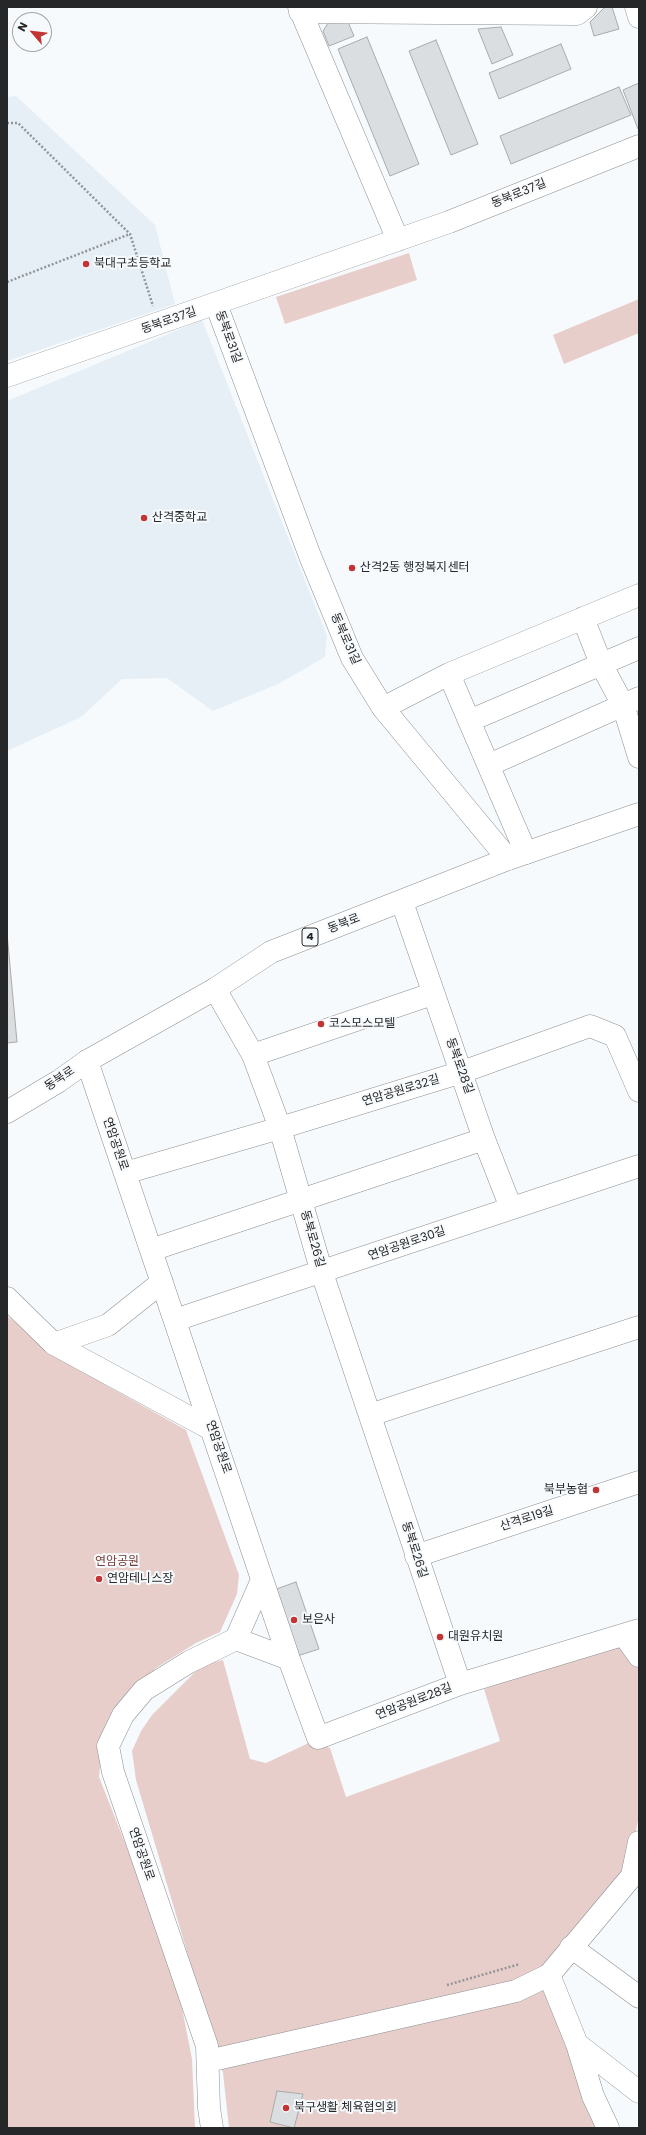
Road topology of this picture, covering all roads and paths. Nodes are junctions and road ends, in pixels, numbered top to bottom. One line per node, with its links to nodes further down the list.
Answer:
1 (586, 7): 3 (street)
2 (636, 7): 4 (street)
3 (300, 10): 8 (street)
4 (639, 17)
5 (7, 123): 7 (path)
6 (639, 146): 8 (street, 동북로37길)
7 (130, 234): 9 (path); 11 (path)
8 (398, 240): 10 (street, 동북로37길)
9 (7, 282)
10 (216, 304): 11 (street, 동북로37길); 19 (street, 동북로31길)
11 (159, 324): 12 (street, 동북로37길)
12 (7, 376)
13 (639, 595): 14 (street)
14 (583, 618): 16 (street); 17 (street)
15 (639, 648): 16 (street)
16 (600, 664): 18 (street); 20 (street)
17 (449, 674): 19 (street); 20 (street)
18 (631, 702): 21 (street); 22 (street)
19 (383, 708): 24 (street, 동북로31길)
20 (469, 721): 22 (street)
21 (639, 757)
22 (489, 765): 24 (street)
23 (639, 814): 24 (street, 동북로 / 4)
24 (517, 856): 25 (street, 동북로 / 4)
25 (402, 902): 26 (street, 동북로 / 4); 27 (street, 동북로28길)
26 (215, 988): 28 (street, 동북로26길); 29 (street, 동북로 / 4)
27 (432, 994): 28 (street); 30 (street, 동북로28길)
28 (253, 1055): 33 (street, 동북로26길)
29 (87, 1060): 32 (street, 동북로 / 4); 36 (street, 연암공원로)
30 (462, 1072): 31 (street, 연암공원로32길); 33 (street, 연암공원로32길); 34 (street, 동북로28길)
31 (639, 1090)
32 (7, 1112)
33 (280, 1128): 36 (street, 연암공원로32길); 37 (street, 동북로26길)
34 (484, 1139): 37 (street, 동북로26길); 38 (street, 동북로28길)
35 (639, 1166): 38 (street, 연암공원로30길)
36 (125, 1172): 39 (street, 연암공원로)
37 (301, 1199): 39 (street, 동북로26길); 40 (street, 동북로26길)
38 (511, 1208): 40 (street, 연암공원로30길)
39 (151, 1250): 41 (street, 연암공원로)
40 (322, 1273): 43 (street, 연암공원로30길); 46 (street, 동북로26길)
41 (162, 1282): 43 (street, 연암공원로); 45 (street)
42 (7, 1298): 45 (street)
43 (175, 1320): 47 (street, 연암공원로)
44 (639, 1327): 46 (street)
45 (54, 1344): 47 (street)
46 (370, 1415): 49 (street, 동북로26길)
47 (211, 1429): 50 (street, 연암공원로)
48 (639, 1482): 49 (street, 산격로19길)
49 (416, 1556): 56 (street, 동북로26길)
50 (262, 1580): 51 (street, 연암공원로); 53 (street)
51 (273, 1613): 55 (street, 연암공원로28길)
52 (632, 1632): 54 (street); 56 (street, 연암공원로28길)
53 (236, 1639): 55 (street); 63 (street, 연암공원로)
54 (639, 1656)
55 (289, 1659): 56 (street, 연암공원로28길)
56 (460, 1684)
57 (639, 1842): 58 (street)
58 (636, 1877): 59 (street)
59 (571, 1947): 60 (street); 61 (street)
60 (549, 1975): 62 (street); 63 (street)
61 (639, 1997)
62 (576, 2044): 64 (street); 66 (street)
63 (208, 2061): 65 (street, 연암공원로)
64 (639, 2092)
65 (212, 2128)
66 (608, 2128)

